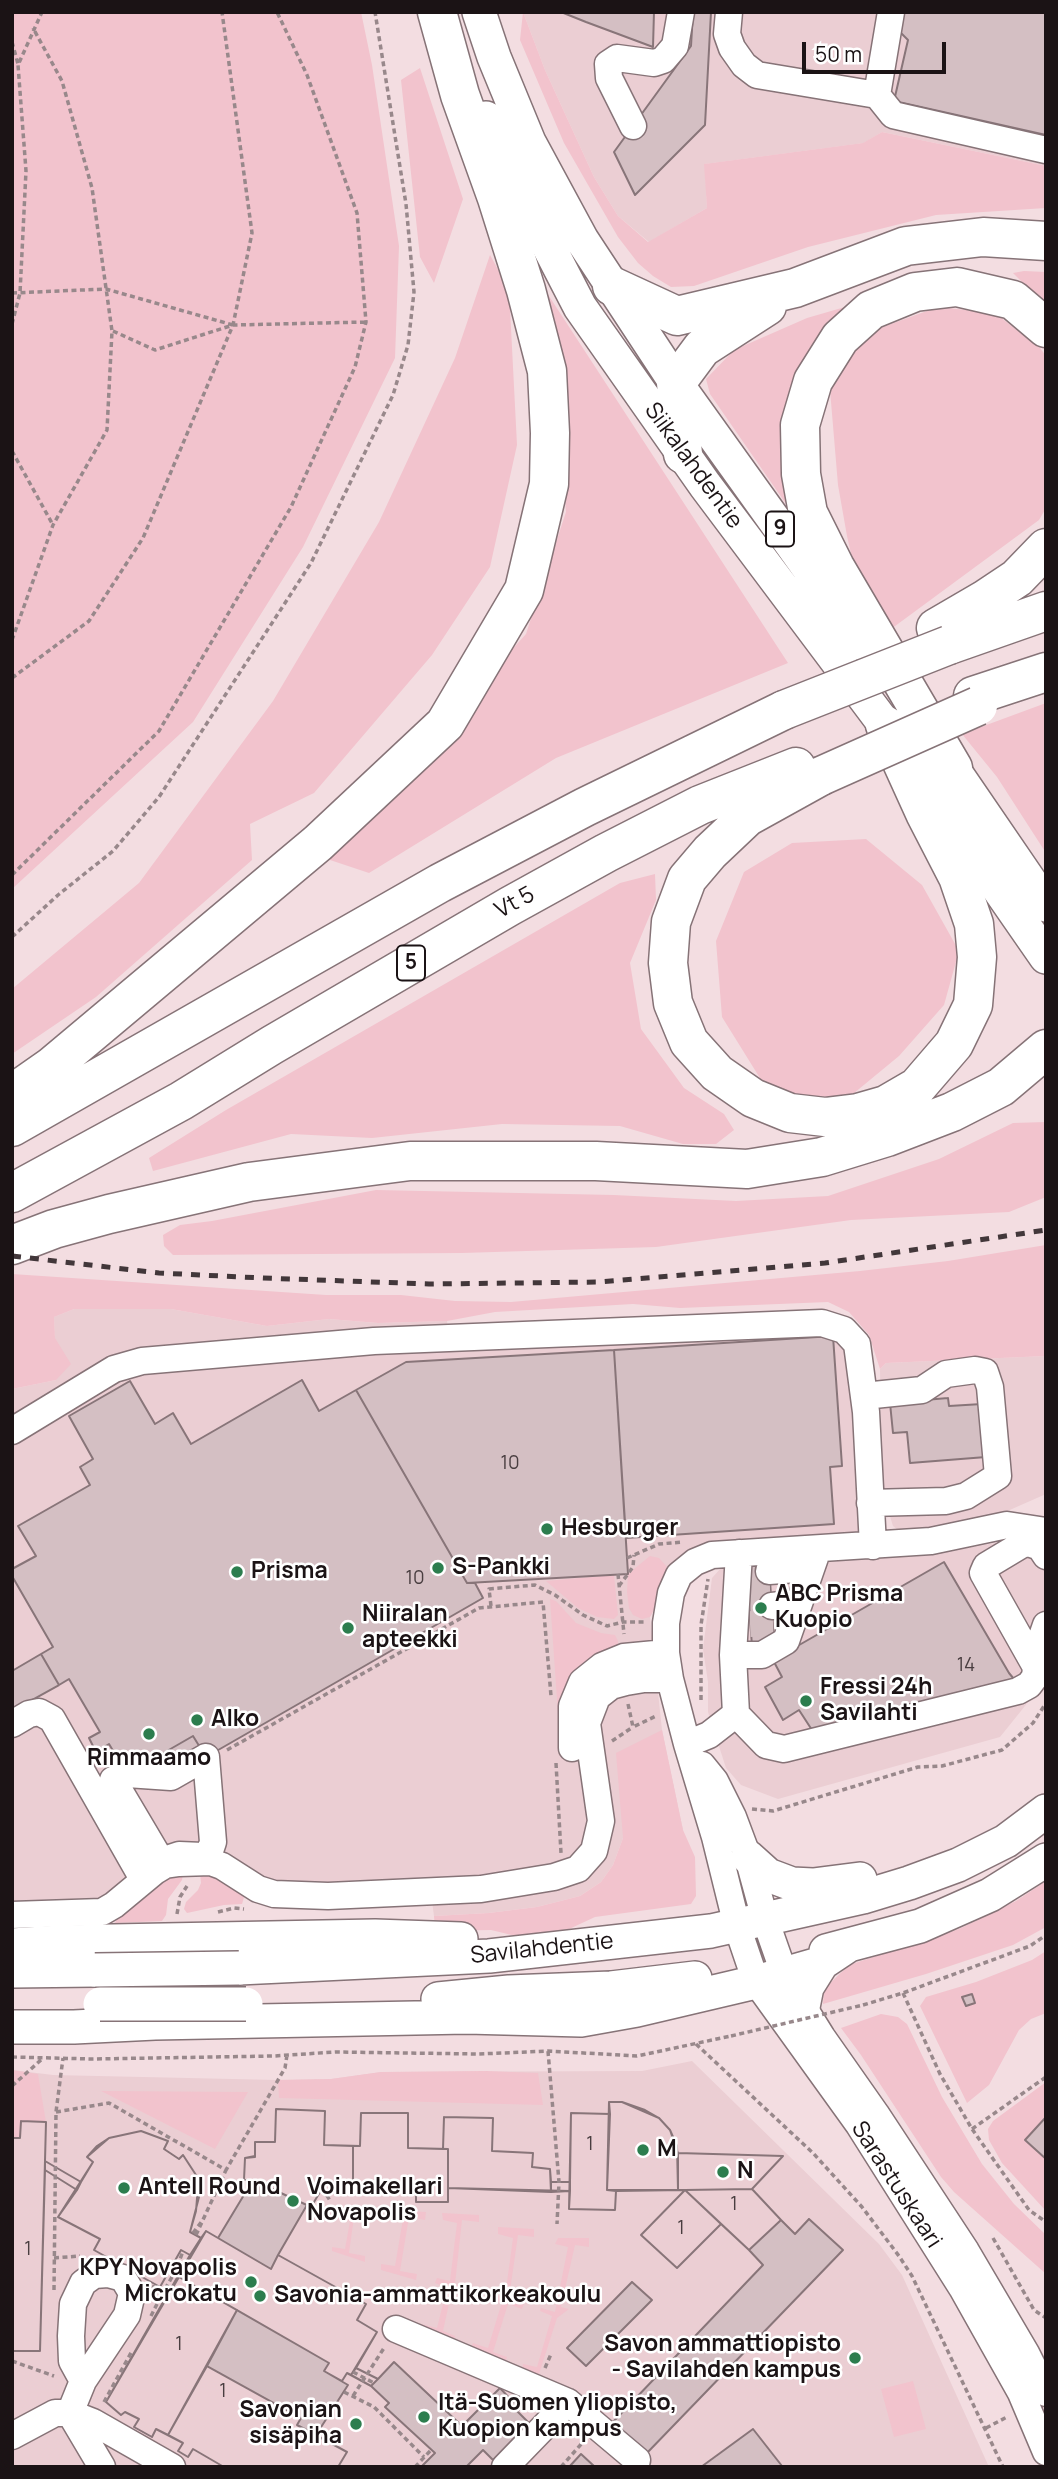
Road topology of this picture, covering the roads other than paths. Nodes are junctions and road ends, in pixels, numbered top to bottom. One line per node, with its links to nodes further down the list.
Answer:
1 (437, 12): 30 (highway)
2 (443, 12): 15 (main road, Siikalahdentie / 9)
3 (479, 12): 11 (main road, Siikalahdentie / 9)
4 (681, 12): 8 (street)
5 (729, 12): 7 (street)
6 (891, 12): 7 (street)
7 (877, 95): 9 (street)
8 (633, 126)
9 (1046, 150)
10 (1046, 241): 12 (highway)
11 (612, 286): 12 (highway); 14 (main road, Siikalahdentie / 9)
12 (796, 288): 14 (highway)
13 (1046, 328): 24 (highway)
14 (676, 383): 15 (highway); 24 (main road, Siikalahdentie / 9)
15 (682, 454): 22 (main road, Siikalahdentie / 9)
16 (1046, 548): 18 (highway)
17 (1046, 611): 18 (highway)
18 (942, 636): 31 (highway, 5)
19 (1046, 672): 21 (highway, Vt 5 / 5)
20 (1046, 681): 21 (highway)
21 (975, 701): 23 (highway, Vt 5 / 5)
22 (885, 725): 23 (highway); 26 (main road, Siikalahdentie / 9)
23 (821, 766): 32 (highway, Vt 5 / 5)
24 (953, 768): 25 (main road, Siikalahdentie / 9)
25 (1046, 905)
26 (1046, 957)
27 (1046, 1049): 29 (highway)
28 (1046, 1086): 29 (highway)
29 (1002, 1087): 33 (highway)
30 (12, 1094)
31 (12, 1127)
32 (12, 1193)
33 (12, 1245)
34 (864, 1396): 35 (street); 36 (street); 36 (street)
35 (12, 1431)
36 (870, 1503): 39 (street)
37 (1046, 1531): 38 (street)
38 (1014, 1535): 39 (street); 40 (street); 44 (street)
39 (873, 1546): 41 (street)
40 (1046, 1556)
41 (764, 1603): 43 (street); 46 (street)
42 (1046, 1625): 44 (street)
43 (666, 1653): 45 (street); 54 (street)
44 (1036, 1667): 46 (street)
45 (670, 1679): 48 (street); 54 (street)
46 (736, 1714): 48 (street)
47 (12, 1724): 55 (street)
48 (687, 1744): 51 (street); 57 (street)
49 (206, 1762): 49 (street)
50 (1046, 1811): 53 (main road, Savilahdentie)
51 (748, 1857): 53 (main road); 57 (street)
52 (1046, 1860): 59 (main road, Savilahdentie)
53 (958, 1866): 57 (main road, Savilahdentie)
54 (578, 1869): 55 (street)
55 (143, 1879): 56 (street)
56 (12, 1916)
57 (751, 1922): 60 (main road, Savilahdentie); 63 (street, Sarastuskaari)
58 (12, 1945): 60 (main road)
59 (849, 1945): 61 (main road); 63 (main road, Savilahdentie)
60 (543, 1950): 62 (main road, Savilahdentie, bridge)
61 (822, 1963): 63 (main road); 64 (main road)
62 (12, 1971)
63 (767, 1971): 64 (street, Sarastuskaari); 65 (main road, Savilahdentie, bridge); 66 (main road); 73 (street, Sarastuskaari)
64 (803, 2007): 69 (street, Sarastuskaari)
65 (12, 2009)
66 (12, 2026)
67 (396, 2329): 70 (street)
68 (83, 2381): 71 (street)
69 (1046, 2393)
70 (568, 2402): 74 (street); 77 (street)
71 (70, 2413): 72 (street); 75 (street); 76 (street)
72 (12, 2436)
73 (1046, 2452)
74 (637, 2460)
75 (102, 2467)
76 (172, 2467)
77 (505, 2467)

